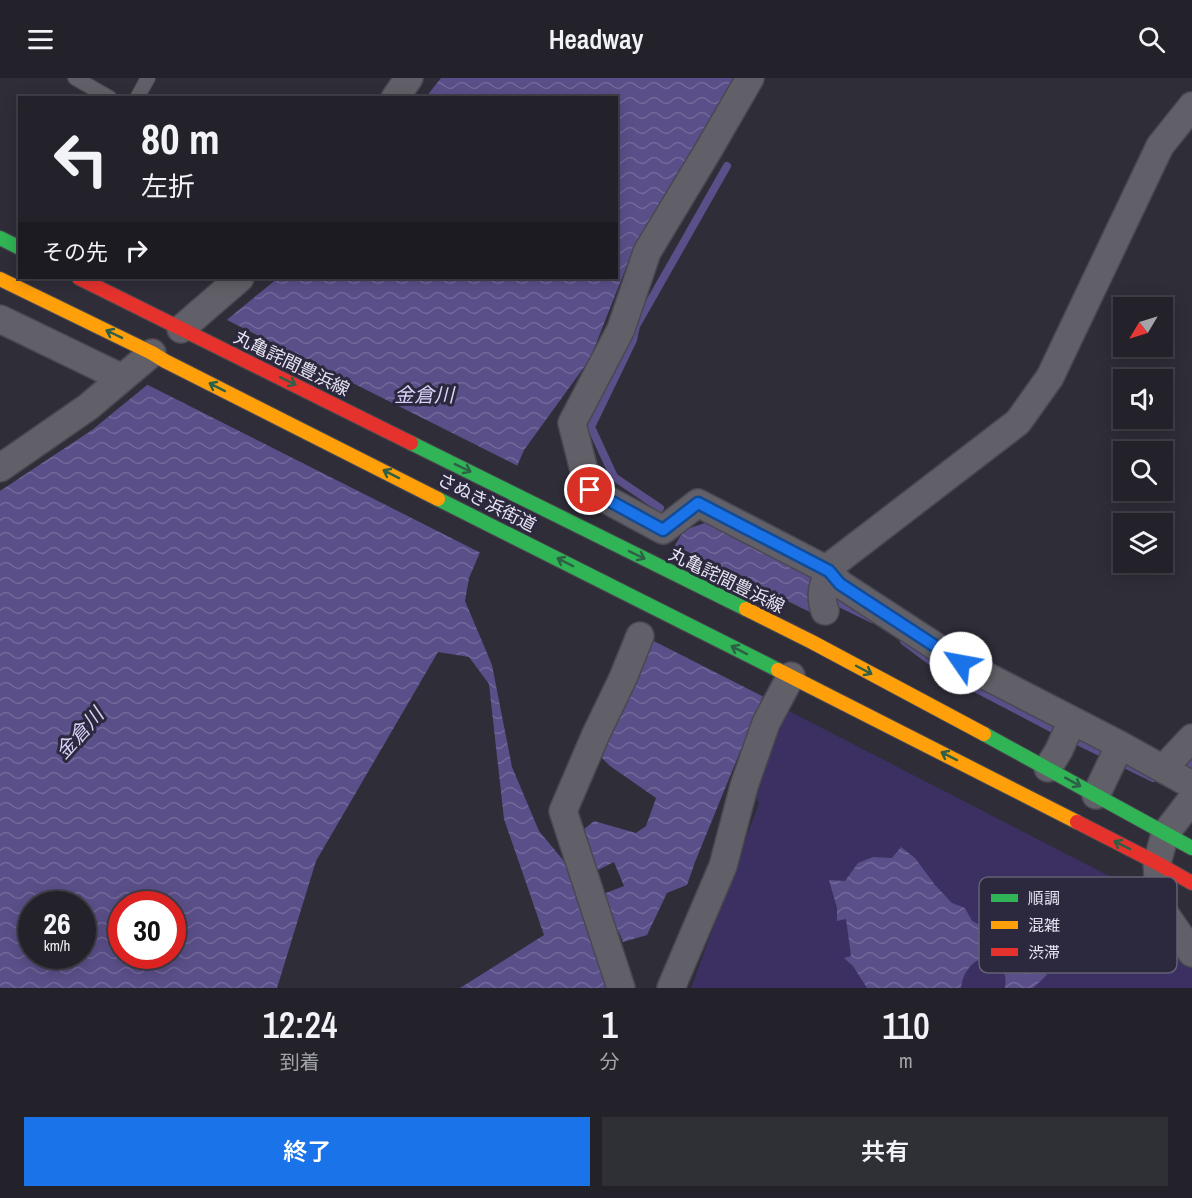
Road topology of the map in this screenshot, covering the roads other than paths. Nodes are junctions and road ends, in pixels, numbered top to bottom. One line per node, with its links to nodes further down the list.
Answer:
1 (75, 78): 5 (lane)
2 (148, 78): 6 (lane)
3 (409, 78): 7 (street)
4 (750, 78): 19 (street)
5 (106, 96)
6 (138, 96)
7 (396, 96)
8 (1192, 106): 19 (street)
9 (0, 238): 10 (main road)
10 (18, 247)
11 (0, 279): 16 (main road, one-way to 11)
12 (81, 279): 15 (main road, 丸亀詫間豊浜線)
13 (239, 279): 15 (street)
14 (0, 319): 17 (street)
15 (190, 333): 25 (main road, 丸亀詫間豊浜線, one-way to 25)
16 (159, 357): 17 (street); 21 (main road, さぬき浜街道, one-way to 16)
17 (122, 378): 18 (street)
18 (0, 468)
19 (825, 592): 22 (street)
20 (640, 636): 35 (street)
21 (791, 676): 30 (main road, one-way to 21); 36 (street)
22 (1068, 731): 24 (street); 25 (street)
23 (1192, 738): 26 (street)
24 (1115, 755): 26 (street); 27 (street)
25 (1048, 768): 27 (main road, 丸亀詫間豊浜線, one-way to 27)
26 (1181, 781): 28 (street)
27 (1096, 795): 28 (main road, 丸亀詫間豊浜線)
28 (1165, 834): 29 (main road, 丸亀詫間豊浜線); 30 (street)
29 (1192, 848)
30 (1157, 863): 31 (street); 32 (main road)
31 (1158, 877)
32 (1192, 883)
33 (1177, 931): 34 (street)
34 (1192, 953)
35 (621, 988)
36 (671, 988)

